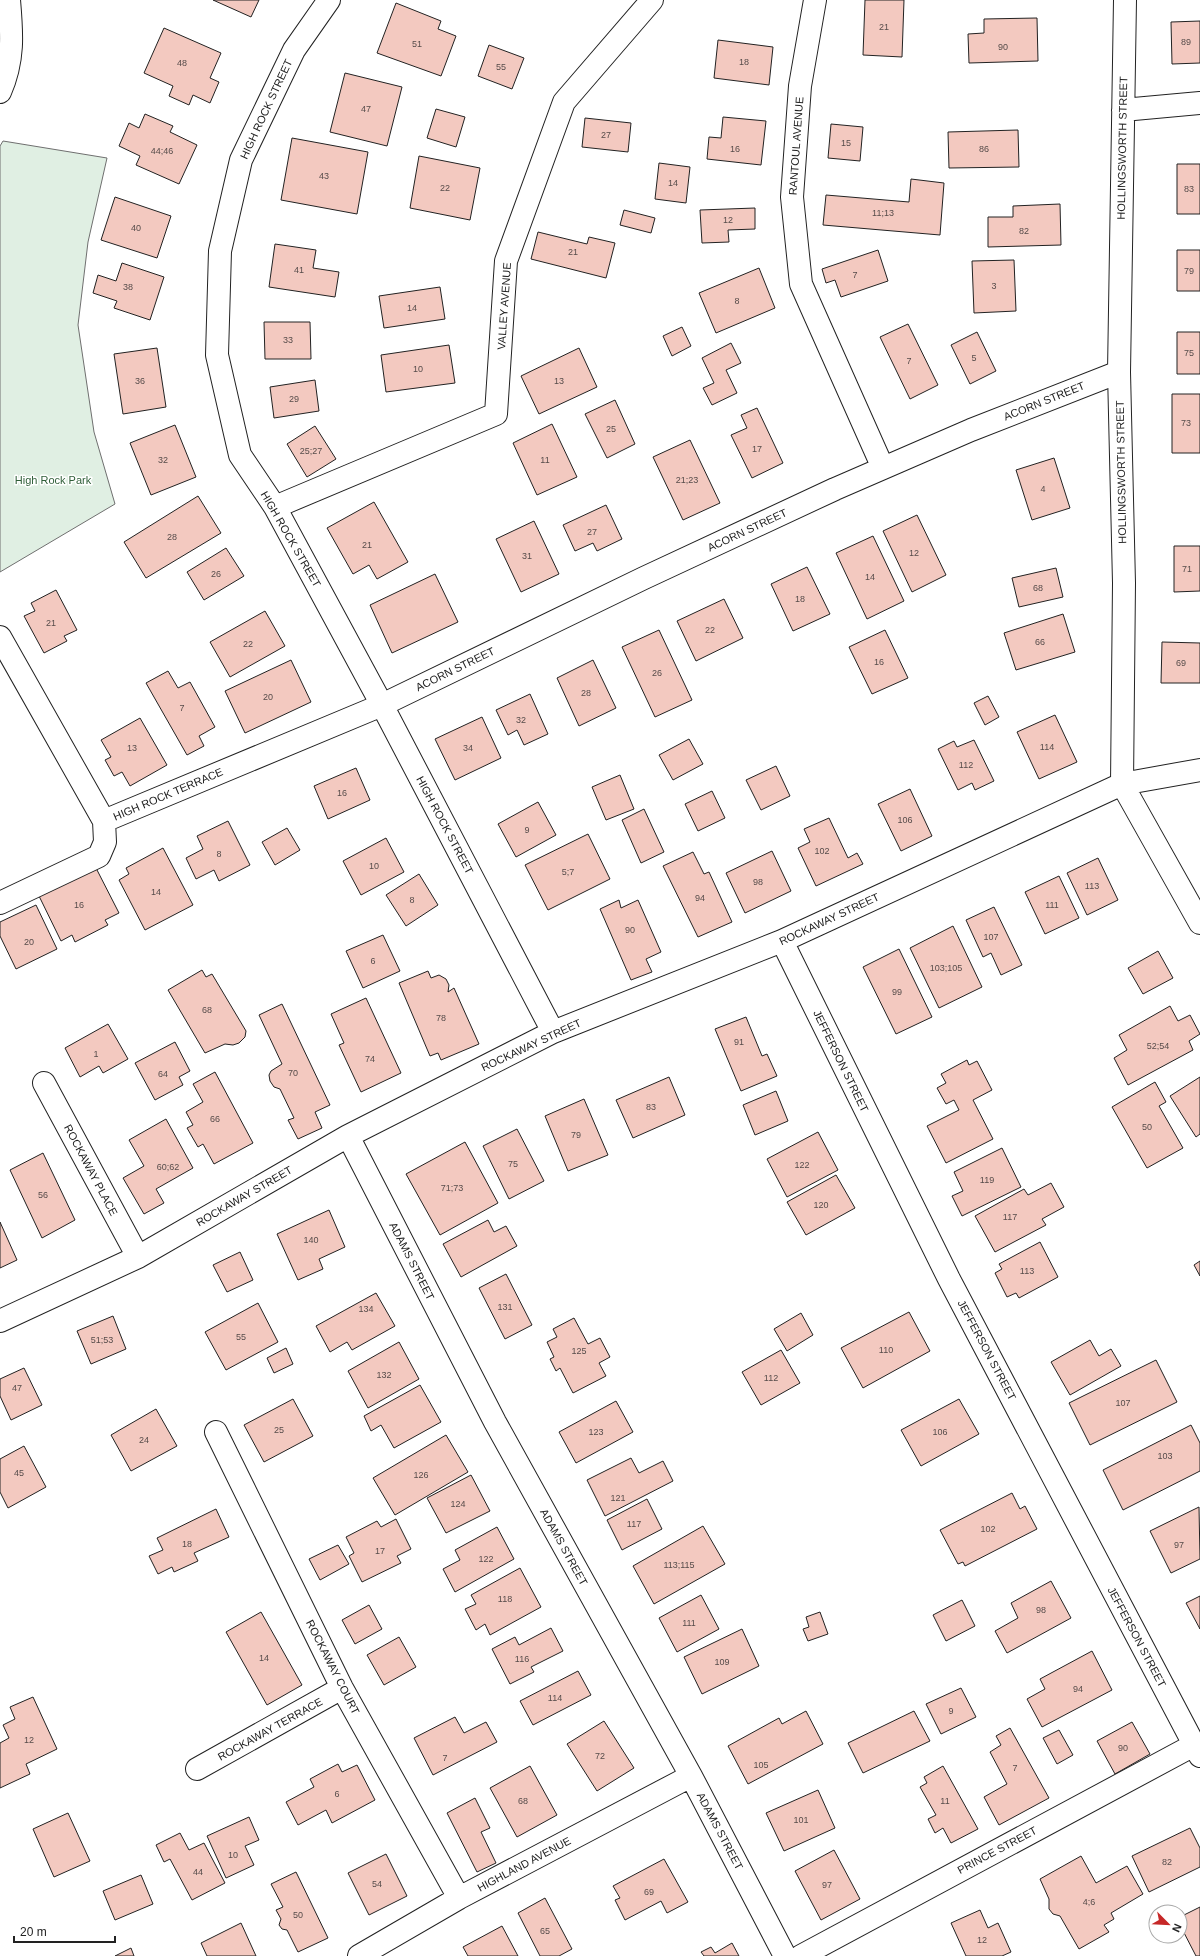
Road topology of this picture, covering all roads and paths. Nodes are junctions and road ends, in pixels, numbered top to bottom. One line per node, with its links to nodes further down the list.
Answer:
1 (9, 0): 6 (street)
2 (329, 0): 11 (street, HIGH ROCK STREET)
3 (652, 0): 11 (street, VALLEY AVENUE)
4 (815, 0): 10 (street, RANTOUL AVENUE)
5 (1125, 0): 8 (street, HOLLINGSWORTH STREET)
6 (0, 92)
7 (1200, 103): 8 (street)
8 (1122, 110): 9 (street, HOLLINGSWORTH STREET)
9 (1119, 372): 10 (street, ACORN STREET); 15 (street, HOLLINGSWORTH STREET)
10 (883, 468): 13 (street, ACORN STREET)
11 (275, 507): 13 (street, HIGH ROCK STREET)
12 (0, 636): 16 (street, HIGH ROCK TERRACE)
13 (382, 704): 16 (street, HIGH ROCK TERRACE); 20 (street, HIGH ROCK STREET)
14 (1200, 770): 15 (street, ROCKAWAY STREET)
15 (1122, 784): 18 (street, HOLLINGSWORTH STREET); 19 (street, ROCKAWAY STREET)
16 (104, 820): 17 (street)
17 (0, 903)
18 (1200, 923)
19 (782, 941): 20 (street, ROCKAWAY STREET); 27 (street, JEFFERSON STREET)
20 (553, 1032): 22 (street, ROCKAWAY STREET)
21 (44, 1083): 23 (street, ROCKAWAY PLACE)
22 (348, 1136): 23 (street, ROCKAWAY STREET); 29 (street, ADAMS STREET)
23 (138, 1257): 24 (street, ROCKAWAY STREET)
24 (0, 1321)
25 (216, 1432): 26 (street, ROCKAWAY COURT)
26 (342, 1688): 28 (street, ROCKAWAY TERRACE); 30 (street, ROCKAWAY COURT)
27 (1197, 1750): 33 (street, PRINCE STREET)
28 (197, 1769)
29 (691, 1776): 30 (street, HIGHLAND AVENUE); 32 (street, ADAMS STREET)
30 (459, 1898): 31 (street, HIGHLAND AVENUE)
31 (359, 1956)
32 (785, 1956)
33 (801, 1956)

